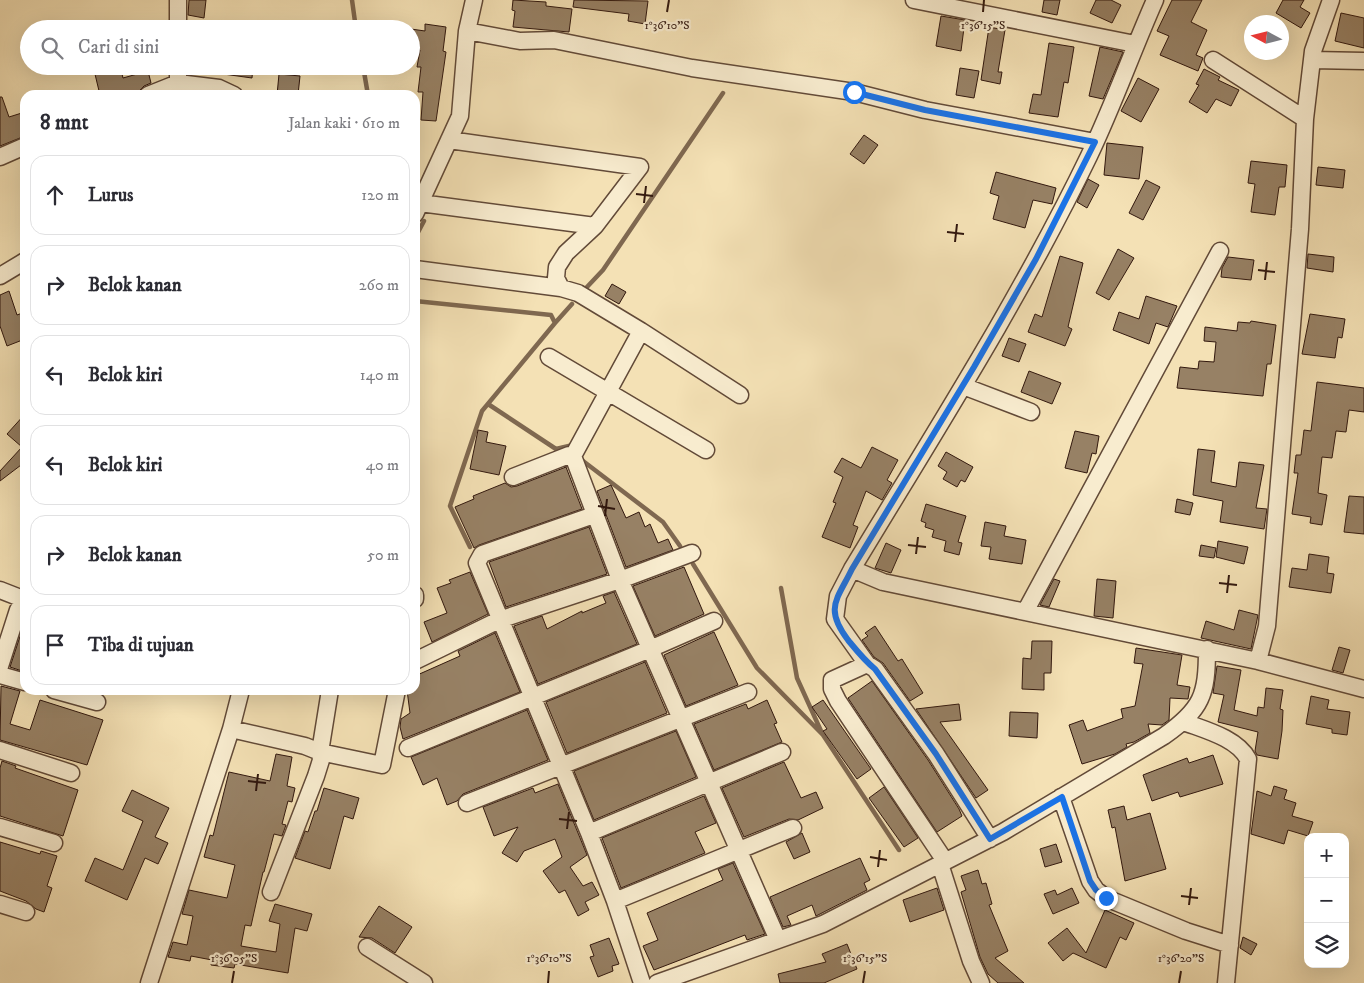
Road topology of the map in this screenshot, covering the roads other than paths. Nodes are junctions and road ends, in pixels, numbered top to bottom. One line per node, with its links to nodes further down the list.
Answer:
1 (178, 0): 6 (street)
2 (474, 0): 7 (street)
3 (914, 0): 8 (street)
4 (1155, 0): 8 (street)
5 (1331, 0): 10 (street)
6 (178, 20)
7 (467, 31): 17 (street); 18 (street)
8 (1135, 44): 18 (street)
9 (1213, 60): 16 (street)
10 (1312, 60): 11 (street); 16 (street)
11 (1364, 61)
12 (177, 75): 14 (street)
13 (181, 75): 15 (street)
14 (155, 90)
15 (223, 90)
16 (1305, 119): 51 (street)
17 (449, 140): 21 (street); 23 (street)
18 (1095, 142): 31 (street)
19 (20, 148): 20 (street)
20 (0, 157)
21 (420, 196)
22 (420, 198): 23 (street)
23 (595, 226): 28 (street)
24 (1220, 251): 45 (street)
25 (20, 264): 27 (street)
26 (420, 270): 28 (street)
27 (0, 276)
28 (561, 288): 29 (street)
29 (641, 331): 32 (street); 33 (street)
30 (549, 357): 32 (street)
31 (962, 386): 34 (street); 40 (street)
32 (607, 392): 35 (street); 36 (street)
33 (740, 396)
34 (1031, 412)
35 (706, 450)
36 (573, 456): 37 (street); 38 (street)
37 (513, 477)
38 (594, 515): 41 (street); 46 (street)
39 (692, 553): 41 (street)
40 (852, 569): 45 (street); 52 (street)
41 (620, 580): 46 (street); 48 (street)
42 (0, 590): 43 (street)
43 (20, 598)
44 (20, 610): 53 (street)
45 (1025, 612): 49 (street)
46 (499, 620): 50 (street); 62 (street)
47 (714, 621): 48 (street)
48 (650, 649): 62 (street); 64 (street)
49 (1207, 649): 51 (street); 65 (street)
50 (420, 659)
51 (1258, 660): 56 (street)
52 (867, 664): 79 (street); 82 (street)
53 (0, 666)
54 (0, 675): 55 (street)
55 (20, 681)
56 (1364, 689)
57 (748, 692): 64 (street)
58 (72, 695): 63 (street)
59 (240, 695): 66 (street)
60 (329, 695): 69 (street)
61 (396, 695): 69 (street)
62 (532, 698): 67 (street); 71 (street)
63 (97, 702)
64 (681, 719): 71 (street); 73 (street)
65 (1184, 722): 74 (street); 88 (street)
66 (231, 728): 69 (street); 90 (street)
67 (408, 748)
68 (0, 750): 72 (street)
69 (320, 752): 83 (street)
70 (782, 752): 73 (street)
71 (560, 764): 75 (street); 78 (street)
72 (71, 773)
73 (709, 784): 78 (street); 81 (street)
74 (1062, 797): 79 (street); 88 (street)
75 (466, 803)
76 (0, 827): 80 (street)
77 (793, 828): 81 (street)
78 (589, 833): 84 (street)
79 (990, 839): 82 (street)
80 (54, 843)
81 (739, 851): 84 (street); 87 (street)
82 (943, 863): 87 (street); 94 (street)
83 (271, 892)
84 (615, 901): 92 (street)
85 (0, 904): 86 (street)
86 (26, 912)
87 (778, 940): 93 (street)
88 (1230, 945): 95 (street)
89 (367, 947): 91 (street)
90 (149, 983)
91 (424, 983)
92 (642, 983)
93 (657, 983)
94 (981, 983)
95 (1226, 983)

